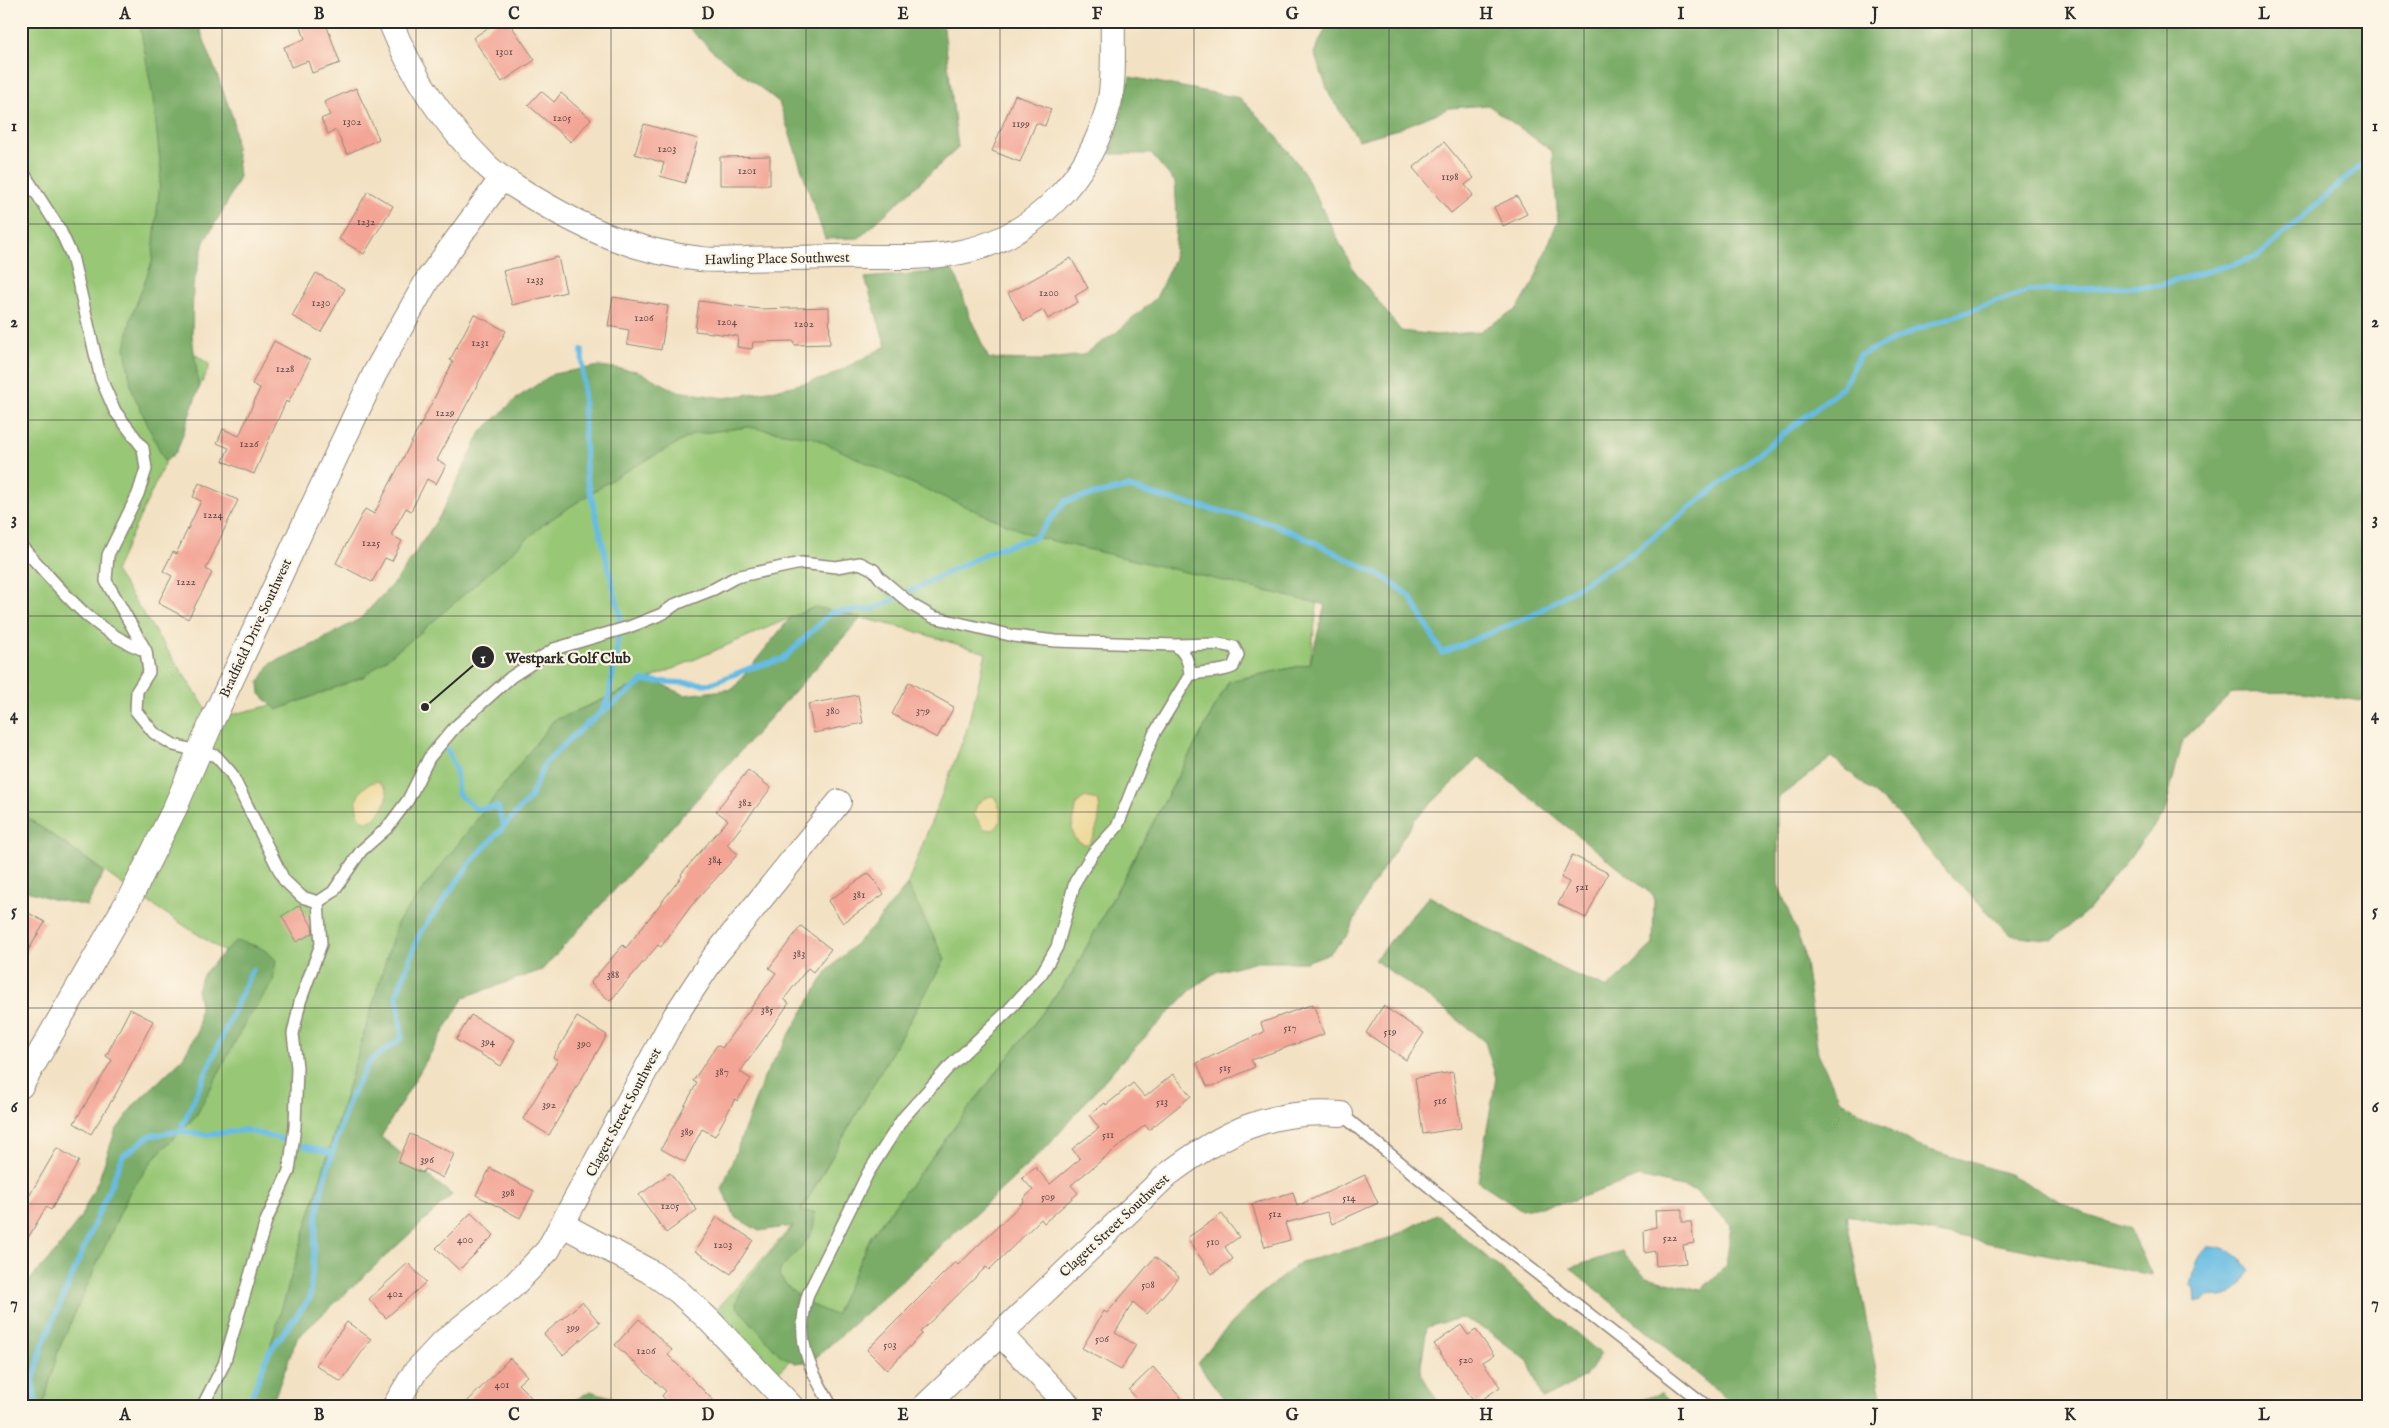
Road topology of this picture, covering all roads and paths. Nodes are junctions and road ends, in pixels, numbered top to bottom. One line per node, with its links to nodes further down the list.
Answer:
1 (390, 21): 4 (street, Hawling Place Southwest)
2 (1113, 21): 4 (street, Hawling Place Southwest)
3 (21, 169): 7 (lane)
4 (502, 178): 9 (street, Bradfield Drive Southwest)
5 (21, 546): 7 (lane)
6 (1175, 645): 8 (lane); 8 (lane); 11 (lane)
7 (146, 651): 9 (lane)
8 (1190, 675): 19 (lane)
9 (199, 752): 11 (lane); 12 (street, Bradfield Drive Southwest)
10 (839, 802): 14 (street, Clagett Street Southwest)
11 (318, 902): 16 (lane)
12 (21, 1086)
13 (1341, 1114): 15 (street, Clagett Street Southwest); 22 (lane)
14 (564, 1226): 17 (street, Clagett Street Southwest); 18 (street)
15 (1000, 1334): 20 (street, Clagett Street Southwest); 21 (street)
16 (202, 1407)
17 (394, 1407)
18 (792, 1407)
19 (832, 1407)
20 (924, 1407)
21 (1070, 1407)
22 (1708, 1407)

